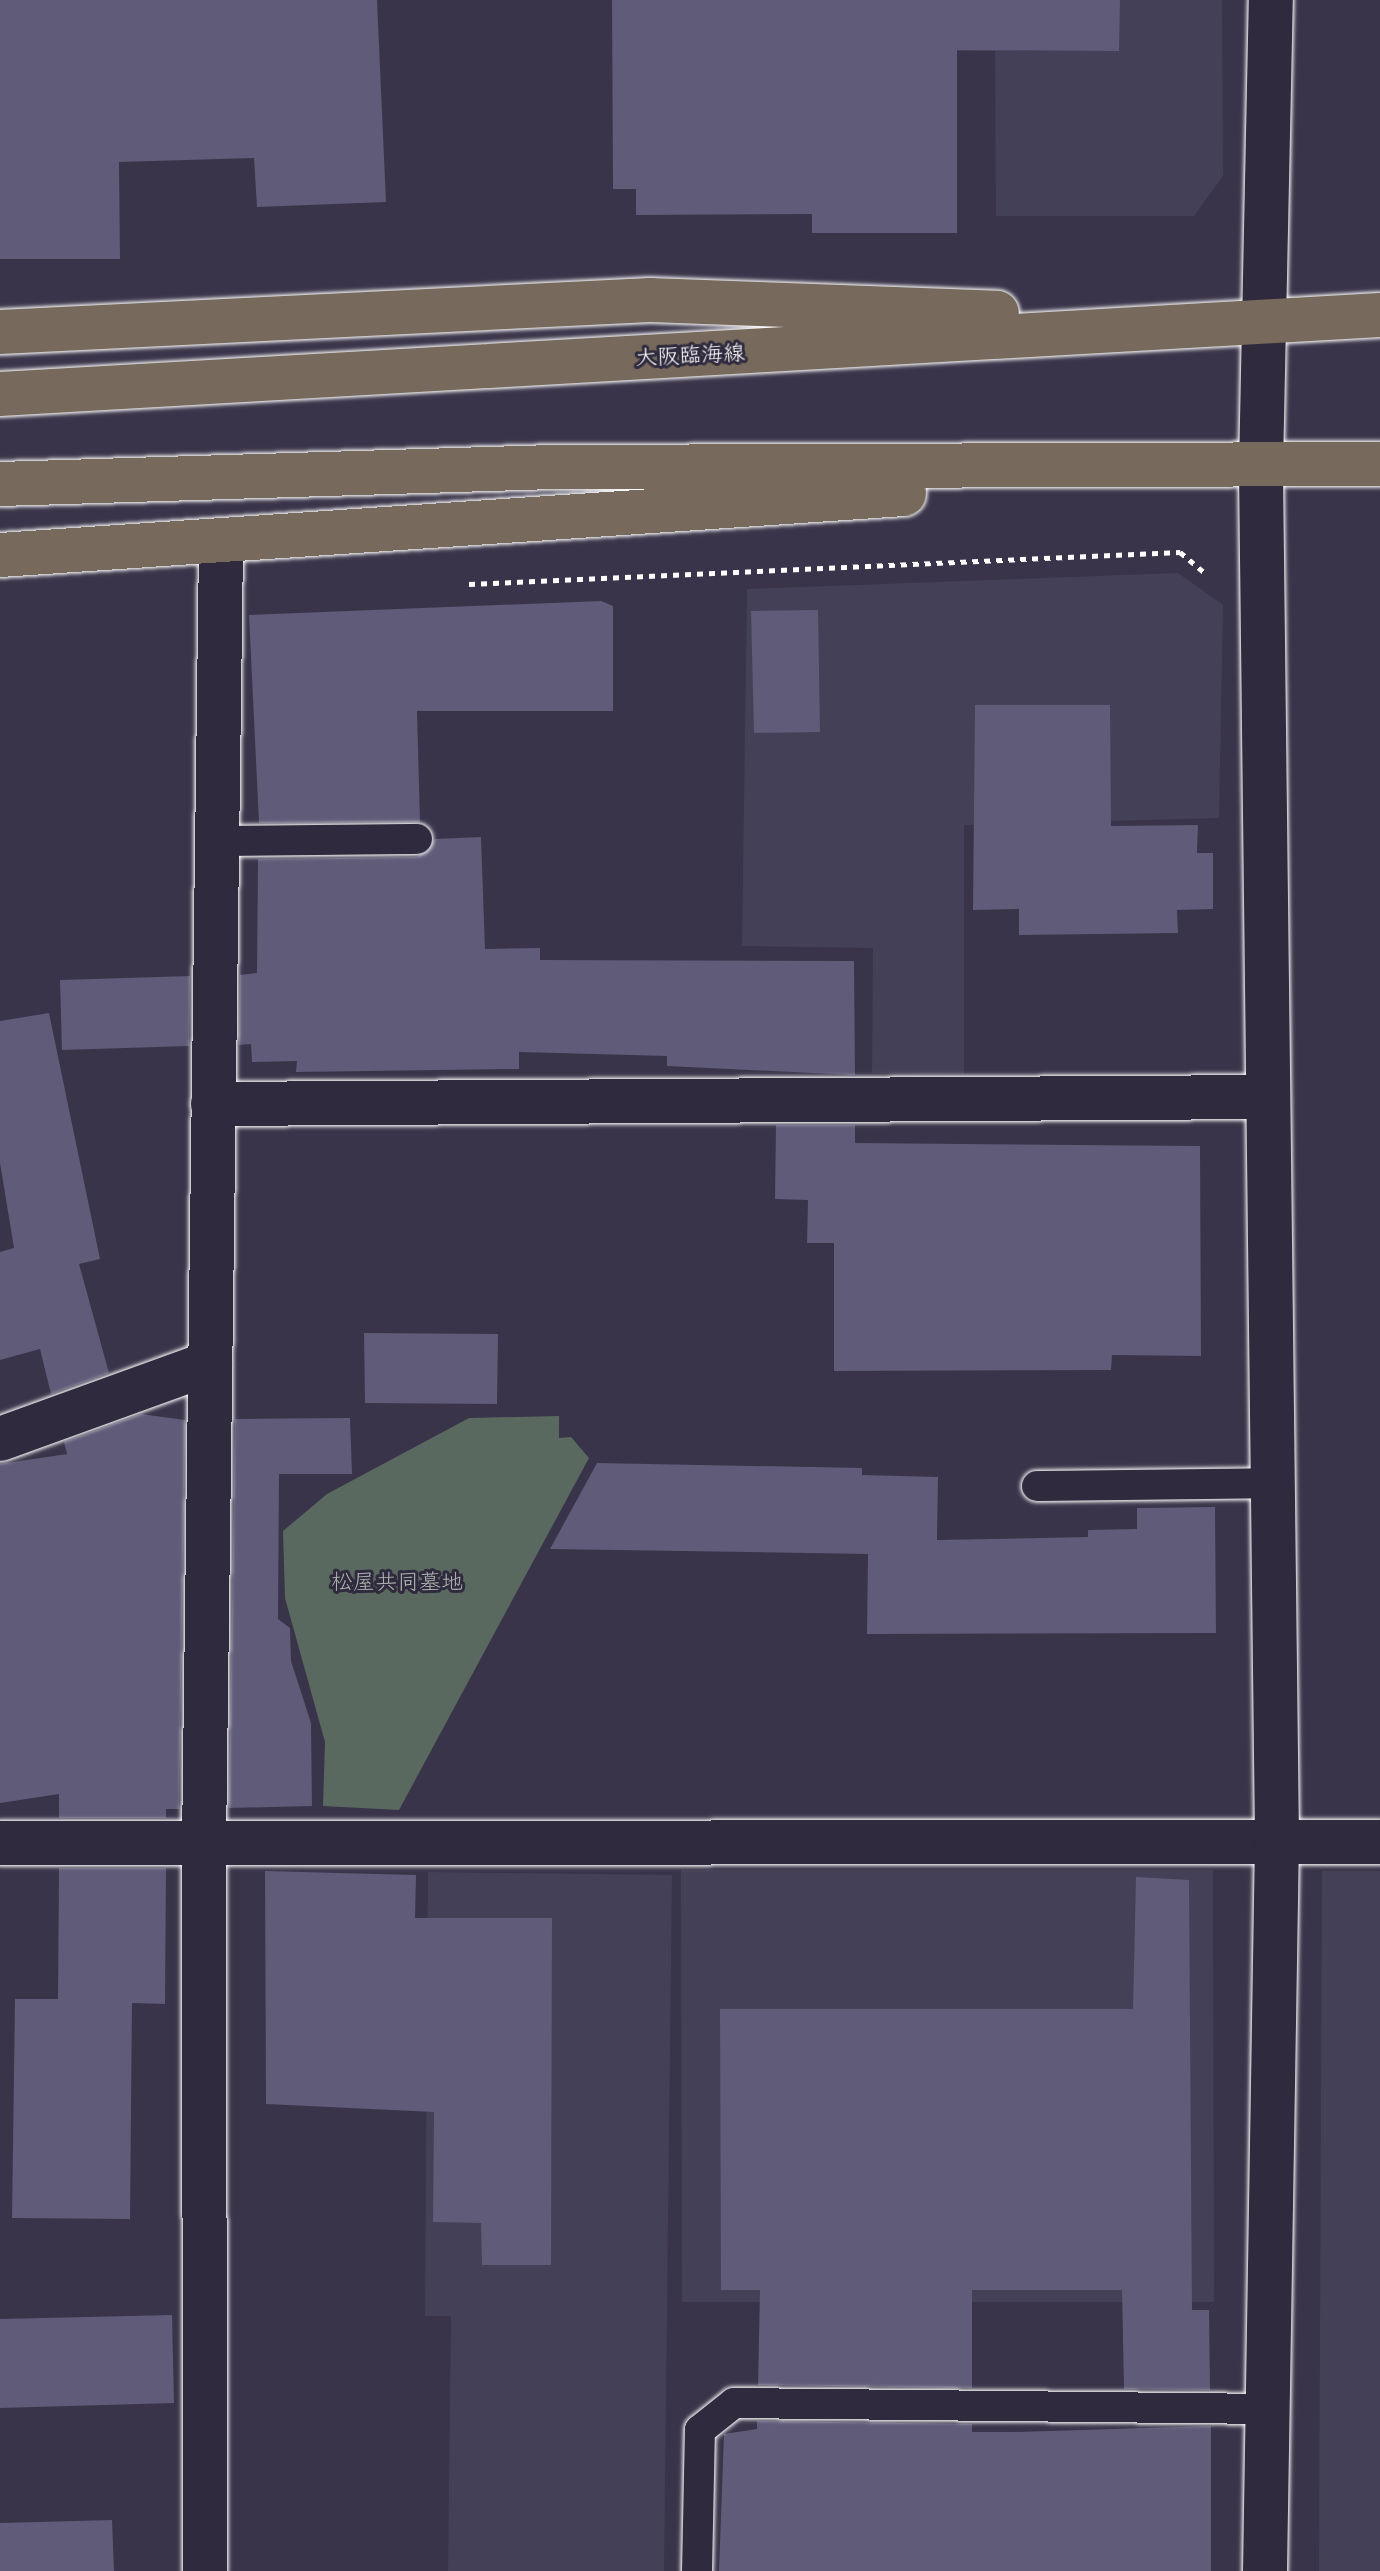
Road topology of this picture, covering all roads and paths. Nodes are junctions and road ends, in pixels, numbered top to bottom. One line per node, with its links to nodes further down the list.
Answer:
1 (1271, 0): 3 (street)
2 (1380, 315): 3 (main road, 大阪臨海線)
3 (1267, 323): 4 (main road); 5 (main road, 大阪臨海線); 7 (street)
4 (0, 332)
5 (0, 394)
6 (1380, 464): 7 (main road)
7 (1261, 468): 8 (main road); 9 (main road); 15 (street)
8 (0, 484)
9 (221, 543): 10 (main road); 14 (street)
10 (0, 555)
11 (459, 584): 12 (path)
12 (1219, 585)
13 (417, 839): 14 (lane)
14 (217, 841): 16 (street)
15 (1268, 1097): 16 (street); 19 (street)
16 (213, 1104): 17 (street)
17 (210, 1363): 18 (street); 24 (street)
18 (0, 1439)
19 (1273, 1483): 20 (lane); 21 (street)
20 (1037, 1486)
21 (1277, 1840): 22 (street); 24 (street); 25 (street)
22 (1380, 1842)
23 (0, 1843): 24 (street)
24 (204, 1844): 26 (street)
25 (1267, 2409): 27 (lane); 28 (street)
26 (205, 2571)
27 (697, 2571)
28 (1265, 2571)

